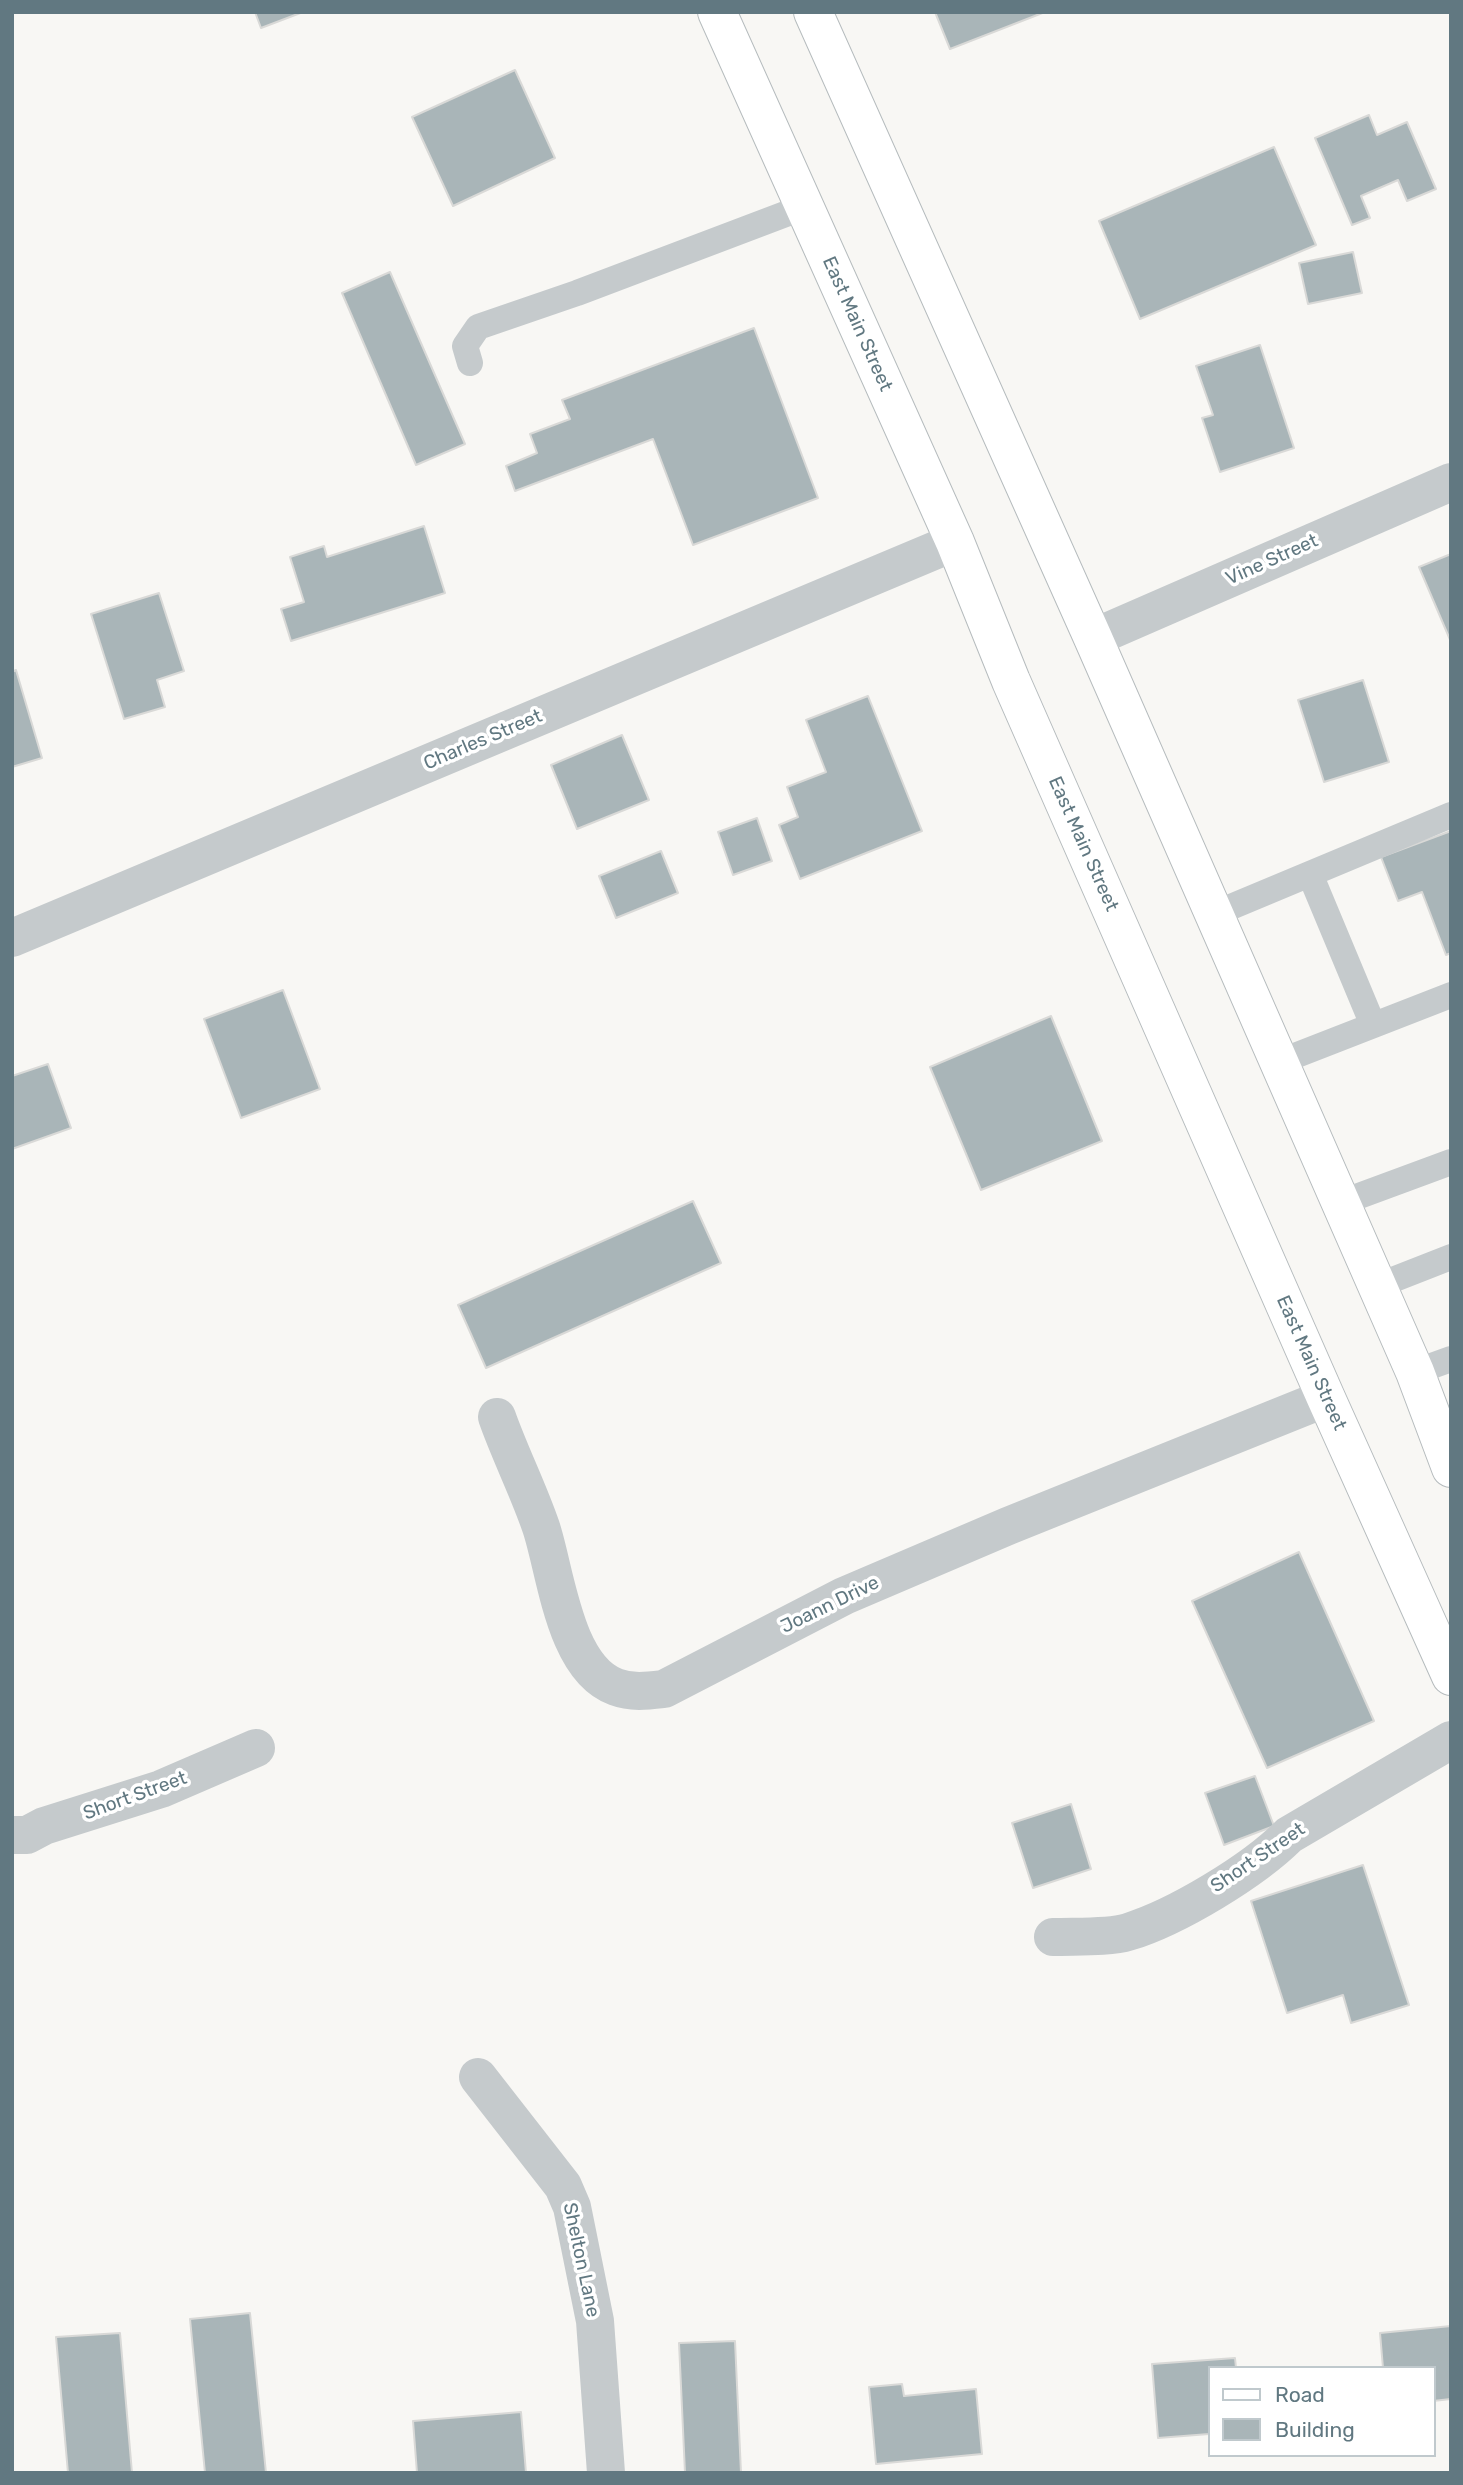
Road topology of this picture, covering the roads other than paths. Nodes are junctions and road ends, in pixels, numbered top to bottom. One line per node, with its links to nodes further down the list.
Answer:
1 (716, 12): 3 (main road, East Main Street)
2 (813, 12): 7 (main road)
3 (804, 207): 4 (lane); 6 (main road, East Main Street)
4 (470, 363)
5 (1451, 482): 7 (street, Vine Street)
6 (955, 542): 11 (street, Charles Street); 21 (main road, East Main Street)
7 (1093, 638): 10 (main road)
8 (1451, 816): 9 (lane)
9 (1310, 874): 10 (lane); 13 (lane)
10 (1214, 914): 14 (main road)
11 (12, 938)
12 (1451, 995): 13 (lane)
13 (1373, 1025): 14 (lane)
14 (1279, 1062): 16 (main road)
15 (1451, 1162): 16 (lane)
16 (1340, 1203): 18 (main road)
17 (1451, 1257): 18 (lane)
18 (1377, 1286): 20 (main road)
19 (1451, 1359): 20 (lane)
20 (1415, 1372): 23 (main road)
21 (1326, 1398): 22 (street, Joann Drive); 24 (main road, East Main Street)
22 (497, 1417)
23 (1451, 1468)
24 (1440, 1623): 25 (main road, East Main Street)
25 (1451, 1676)
26 (1451, 1740): 29 (street, Short Street)
27 (256, 1748): 28 (street, Short Street)
28 (12, 1835)
29 (1053, 1937)
30 (478, 2077): 31 (street, Shelton Lane)
31 (606, 2473)

